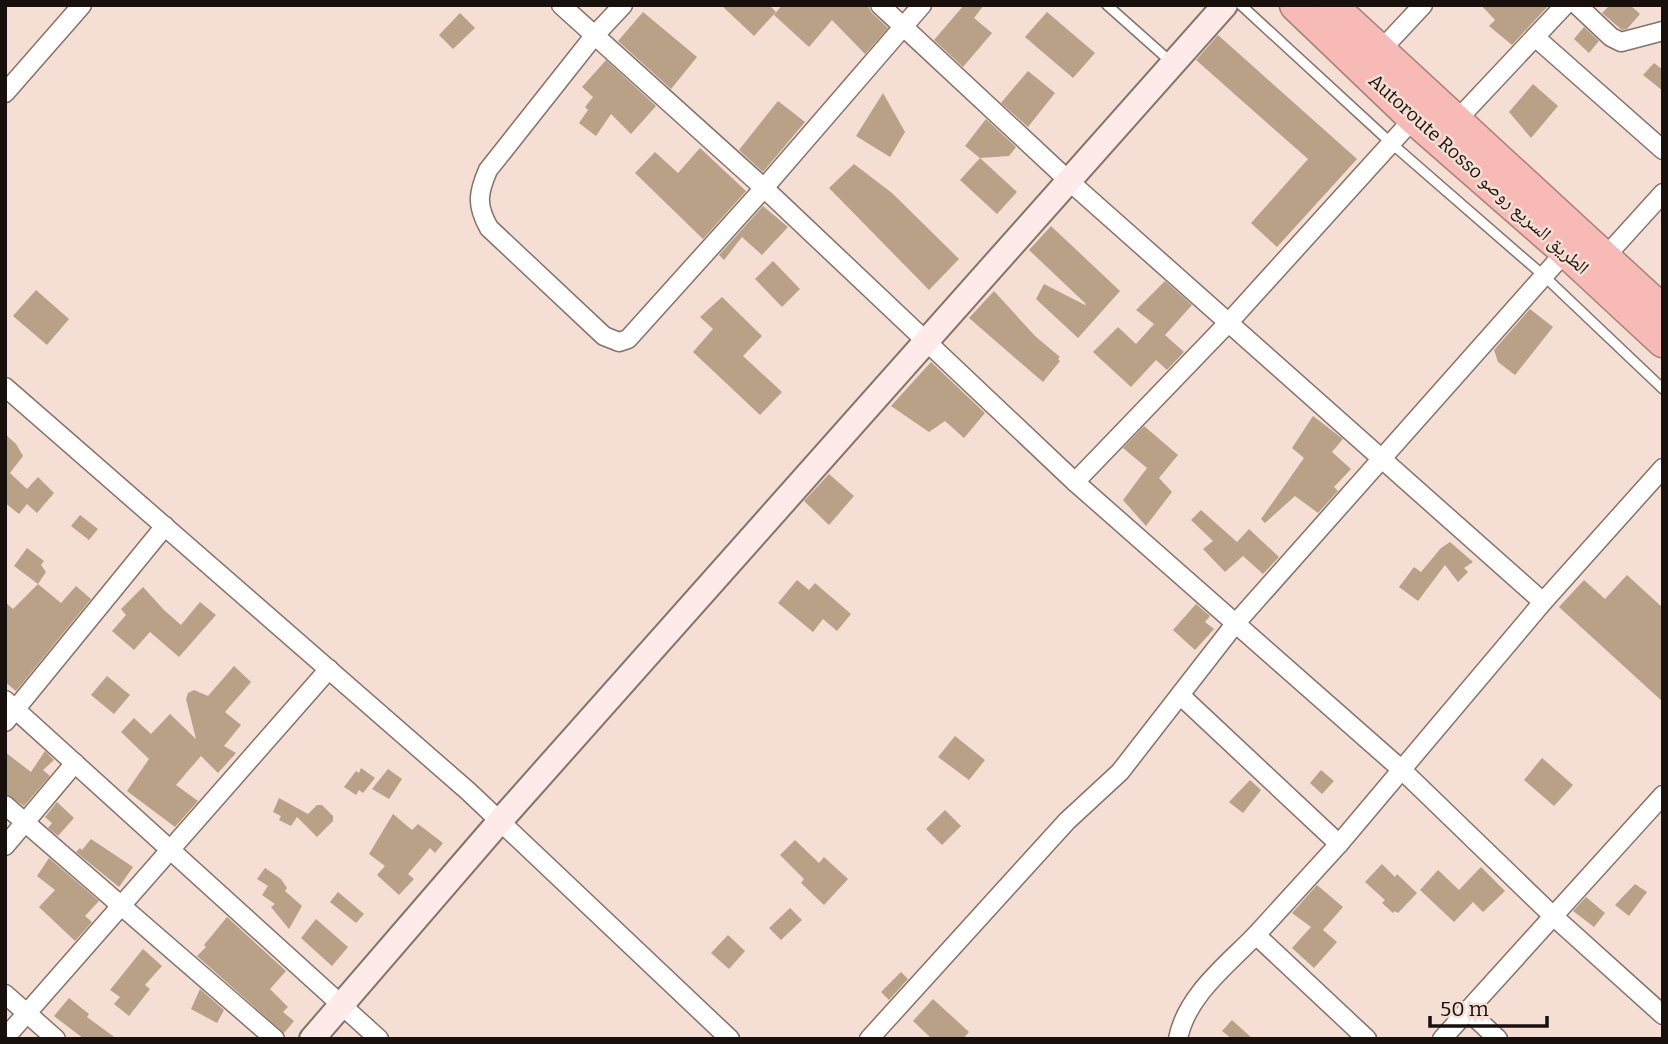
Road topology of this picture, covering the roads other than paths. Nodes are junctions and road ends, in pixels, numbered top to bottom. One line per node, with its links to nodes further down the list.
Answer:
1 (82, 5): 20 (street)
2 (561, 5): 16 (street)
3 (623, 5): 16 (street)
4 (880, 5): 14 (street)
5 (922, 5): 14 (street)
6 (1107, 5): 19 (lane)
7 (1225, 5): 19 (street)
8 (1241, 5): 24 (lane)
9 (1296, 5): 21 (highway, Autoroute Rosso الطريق السريع روصو)
10 (1331, 5): 18 (highway, Autoroute Rosso الطريق السريع روصو)
11 (1423, 5): 18 (street)
12 (1565, 5): 17 (street)
13 (1577, 5): 15 (street)
14 (903, 27): 25 (street); 26 (street)
15 (1663, 31)
16 (594, 36): 26 (street); 26 (street)
17 (1535, 37): 22 (street); 23 (street)
18 (1380, 51): 22 (highway, Autoroute Rosso الطريق السريع روصو)
19 (1173, 64): 25 (street)
20 (5, 93)
21 (1414, 118): 24 (street); 28 (highway, Autoroute Rosso الطريق السريع روصو)
22 (1456, 121): 29 (highway, Autoroute Rosso الطريق السريع روصو)
23 (1660, 142)
24 (1391, 143): 30 (lane); 32 (street)
25 (1069, 181): 32 (street); 34 (street)
26 (764, 188): 34 (street)
27 (1663, 193): 29 (street)
28 (1566, 251): 30 (street); 33 (highway, Autoroute Rosso الطريق السريع روصو)
29 (1605, 257): 31 (highway, Autoroute Rosso الطريق السريع روصو)
30 (1544, 276): 35 (lane); 37 (street)
31 (1663, 312)
32 (1230, 321): 37 (street); 39 (street)
33 (1663, 341)
34 (926, 343): 39 (street); 50 (street)
35 (1663, 389)
36 (8, 393): 40 (street)
37 (1382, 460): 41 (street); 42 (street)
38 (1663, 468): 41 (street)
39 (1075, 482): 42 (street)
40 (165, 526): 43 (street); 45 (street)
41 (1543, 602): 47 (street)
42 (1235, 624): 44 (street); 47 (street)
43 (329, 669): 50 (street); 54 (street)
44 (1180, 695): 52 (street); 69 (street)
45 (9, 711): 46 (street)
46 (75, 763): 51 (street); 54 (street)
47 (1402, 770): 52 (street); 56 (street)
48 (1663, 795): 56 (street)
49 (5, 805): 51 (street)
50 (500, 821): 59 (street); 68 (street)
51 (25, 823): 53 (street); 55 (street)
52 (1339, 844): 57 (street)
53 (5, 846)
54 (170, 849): 55 (street); 59 (street)
55 (123, 904): 61 (street); 65 (street)
56 (1552, 915): 60 (street); 62 (street)
57 (1256, 935): 70 (street); 71 (street)
58 (5, 994): 61 (street)
59 (342, 1004): 66 (street); 67 (street)
60 (1467, 1010): 72 (street); 73 (street)
61 (27, 1013): 63 (street); 64 (street)
62 (1663, 1015)
63 (5, 1038)
64 (56, 1039)
65 (275, 1039)
66 (312, 1039)
67 (379, 1039)
68 (730, 1039)
69 (869, 1039)
70 (1178, 1039)
71 (1367, 1039)
72 (1442, 1039)
73 (1498, 1039)

